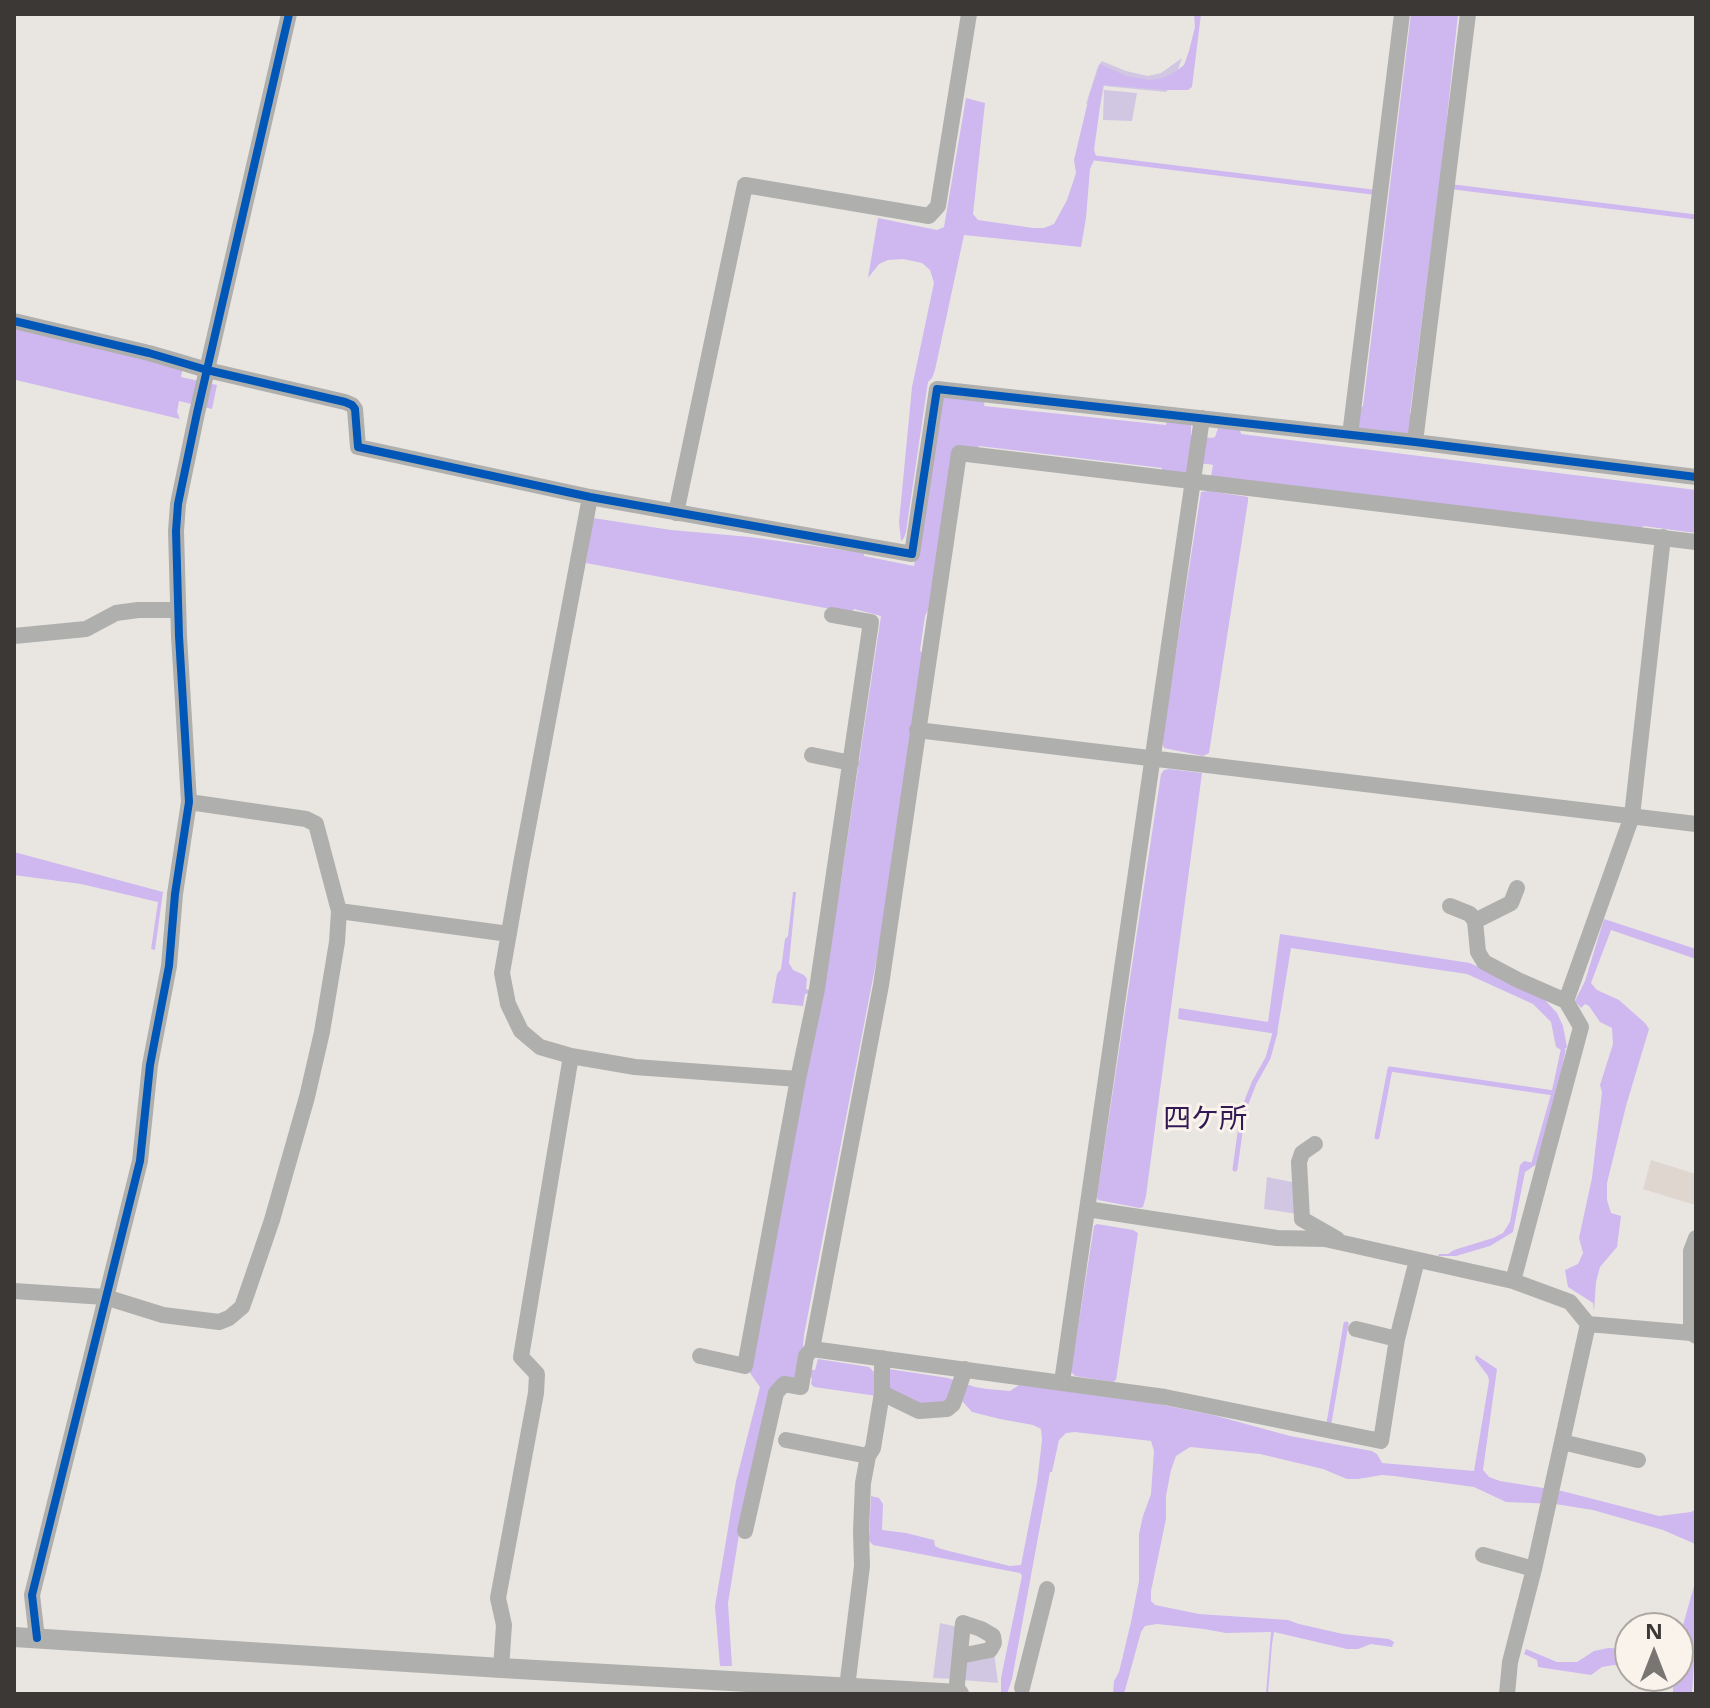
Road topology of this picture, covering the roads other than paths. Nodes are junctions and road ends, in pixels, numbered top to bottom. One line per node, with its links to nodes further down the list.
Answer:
1 (289, 14): 6 (street)
2 (969, 14): 13 (street)
3 (1402, 14): 8 (street)
4 (1468, 14): 9 (street)
5 (14, 321): 6 (street)
6 (207, 370): 12 (street); 16 (street)
7 (1202, 424): 8 (street); 10 (street); 13 (street)
8 (1350, 435): 9 (street)
9 (1415, 442): 11 (street)
10 (1194, 476): 14 (street); 19 (street); 21 (street)
11 (1696, 477)
12 (590, 500): 13 (street); 30 (street)
13 (676, 513)
14 (1663, 537): 15 (street); 24 (street)
15 (1696, 542)
16 (178, 610): 18 (street); 23 (street)
17 (832, 615): 22 (street)
18 (14, 636)
19 (917, 730): 21 (street); 46 (street)
20 (812, 755): 22 (street)
21 (1153, 758): 24 (street); 35 (street)
22 (851, 763): 33 (street)
23 (189, 802): 28 (street); 41 (street)
24 (1632, 816): 25 (street); 31 (street)
25 (1696, 824)
26 (1517, 888): 29 (street)
27 (1450, 906): 29 (street)
28 (339, 911): 30 (street); 41 (street)
29 (1475, 921): 31 (street)
30 (509, 934): 32 (street)
31 (1566, 1001): 39 (street)
32 (571, 1056): 33 (street); 63 (street)
33 (798, 1079): 47 (street)
34 (1315, 1144): 37 (street)
35 (1087, 1209): 37 (street); 50 (street)
36 (1696, 1238): 44 (street)
37 (1345, 1243): 38 (street)
38 (1417, 1260): 39 (street); 45 (street)
39 (1513, 1281): 42 (street)
40 (14, 1291): 41 (street)
41 (105, 1297): 61 (street)
42 (1588, 1324): 44 (street); 53 (street)
43 (1356, 1329): 45 (street)
44 (1694, 1335)
45 (1397, 1339): 50 (street)
46 (812, 1349): 48 (street); 56 (street)
47 (700, 1356)
48 (882, 1358): 49 (street); 51 (street)
49 (965, 1369): 50 (street); 51 (street)
50 (1062, 1382)
51 (882, 1393): 54 (street)
52 (786, 1440): 54 (street)
53 (1562, 1442): 55 (street); 58 (street)
54 (868, 1456): 64 (street)
55 (1638, 1460)
56 (745, 1531)
57 (1483, 1555): 58 (street)
58 (1534, 1569): 69 (street)
59 (1047, 1589): 67 (street)
60 (14, 1637): 61 (street)
61 (37, 1638): 63 (street)
62 (960, 1656): 68 (street)
63 (501, 1668): 65 (street)
64 (848, 1679)
65 (652, 1686): 66 (street)
66 (742, 1688): 68 (street)
67 (1022, 1688)
68 (958, 1694)
69 (1507, 1694)

